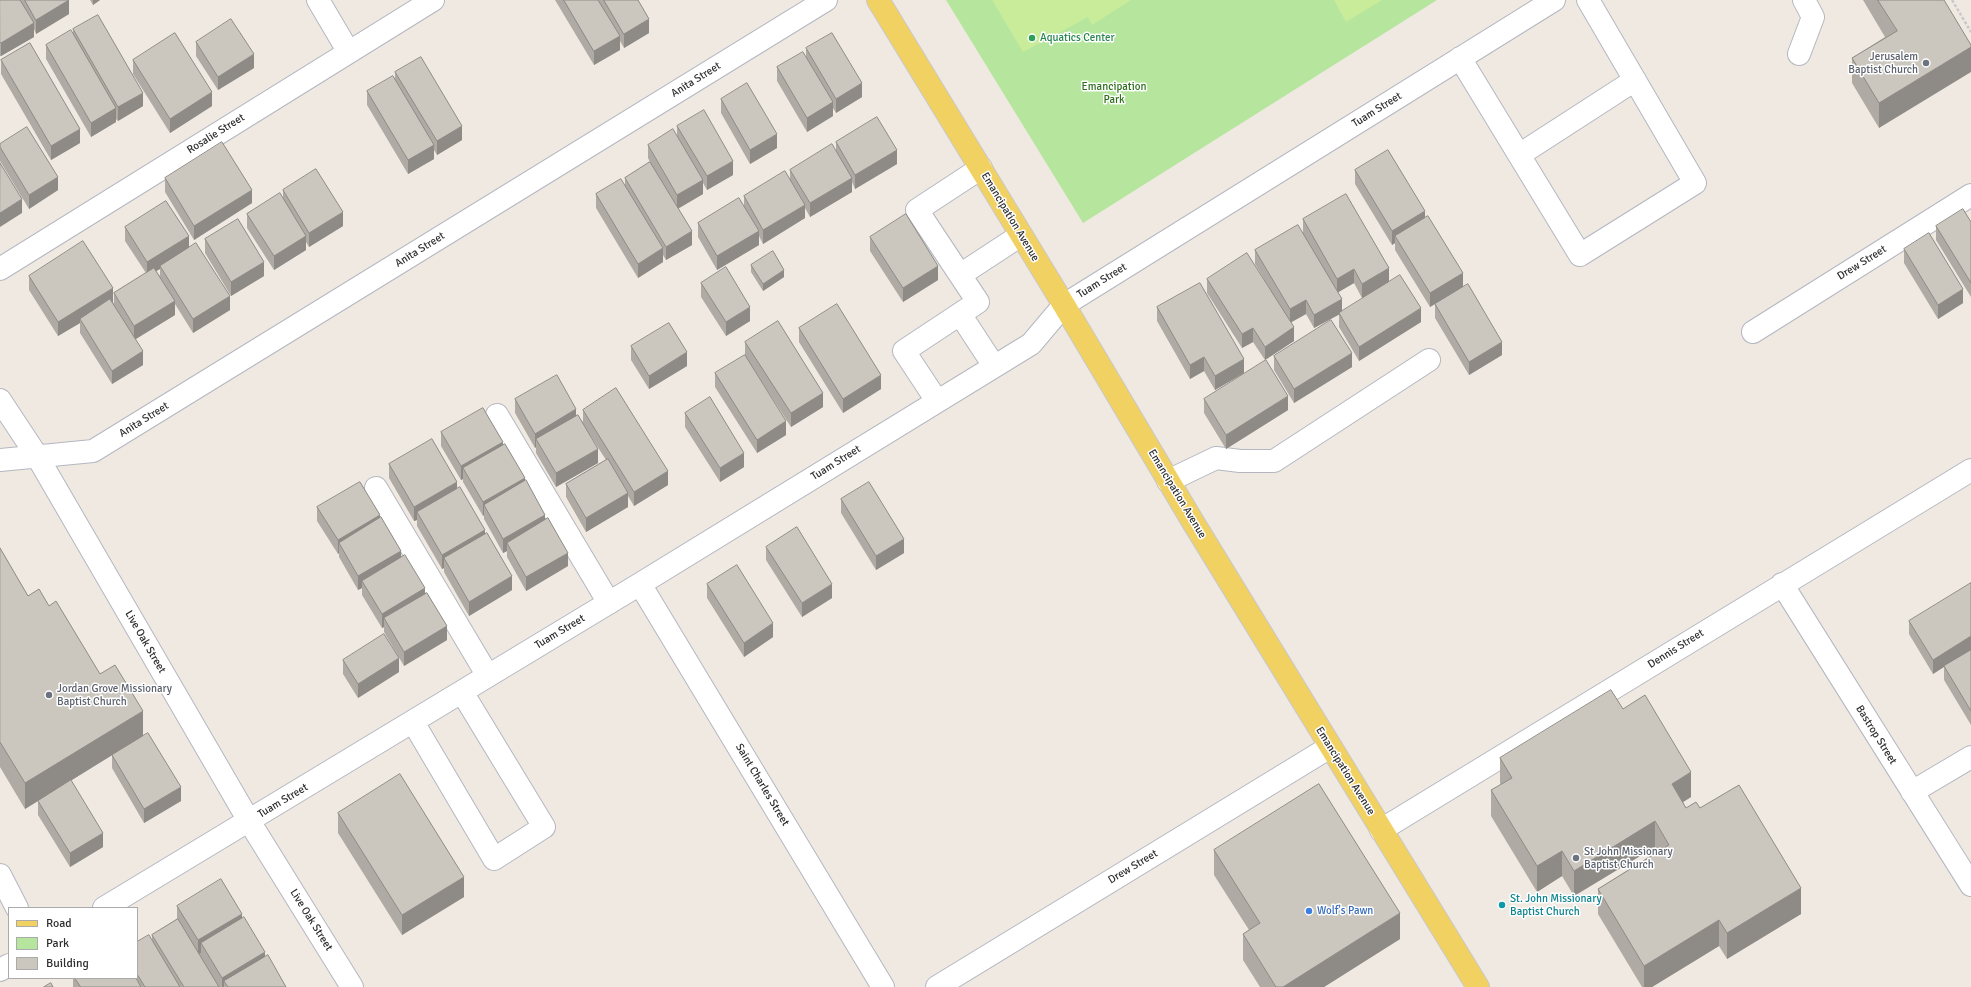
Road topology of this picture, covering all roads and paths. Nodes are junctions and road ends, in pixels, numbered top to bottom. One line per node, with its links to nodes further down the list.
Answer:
1 (318, 0): 10 (street)
2 (433, 0): 10 (street, Rosalie Street)
3 (826, 0): 28 (street, Anita Street)
4 (878, 0): 15 (main road, Emancipation Avenue)
5 (1554, 0): 12 (street, Tuam Street)
6 (1588, 0): 13 (street)
7 (1804, 0): 11 (street)
8 (1952, 0): 9 (path)
9 (1971, 32)
10 (348, 51): 18 (street, Rosalie Street)
11 (1799, 54)
12 (1460, 58): 14 (street); 20 (street, Tuam Street)
13 (1635, 80): 14 (street); 14 (street)
14 (1519, 155)
15 (980, 168): 17 (main road, Emancipation Avenue); 19 (street)
16 (1971, 195): 22 (street, Drew Street)
17 (1022, 235): 19 (street); 20 (main road, Emancipation Avenue)
18 (0, 269)
19 (960, 275): 21 (street)
20 (1064, 305): 24 (street, Tuam Street); 31 (main road, Emancipation Avenue)
21 (960, 314): 24 (street); 26 (street)
22 (1753, 332)
23 (1429, 360): 31 (street)
24 (994, 366): 26 (street, Tuam Street)
25 (0, 400): 28 (street, Live Oak Street)
26 (937, 401): 33 (street, Tuam Street)
27 (497, 415): 35 (street)
28 (37, 456): 29 (street, Anita Street); 42 (street, Live Oak Street)
29 (0, 460)
30 (1971, 470): 34 (street, Dennis Street)
31 (1168, 481): 39 (main road, Emancipation Avenue)
32 (376, 488): 36 (street)
33 (640, 584): 35 (street, Tuam Street); 49 (street, Saint Charles Street)
34 (1782, 584): 41 (street, Bastrop Street); 43 (street, Dennis Street)
35 (609, 603): 36 (street, Tuam Street)
36 (488, 676): 37 (street, Tuam Street)
37 (462, 692): 38 (street, Tuam Street); 38 (street)
38 (414, 722): 42 (street, Tuam Street)
39 (1330, 747): 43 (main road, Emancipation Avenue); 50 (street, Drew Street)
40 (1971, 757): 41 (street)
41 (1912, 792): 45 (street, Bastrop Street)
42 (249, 821): 47 (street, Tuam Street); 48 (street, Live Oak Street)
43 (1381, 830): 51 (main road, Emancipation Avenue)
44 (0, 875): 46 (street)
45 (1971, 885)
46 (16, 907)
47 (106, 907)
48 (352, 987)
49 (883, 987)
50 (936, 987)
51 (1478, 987)

